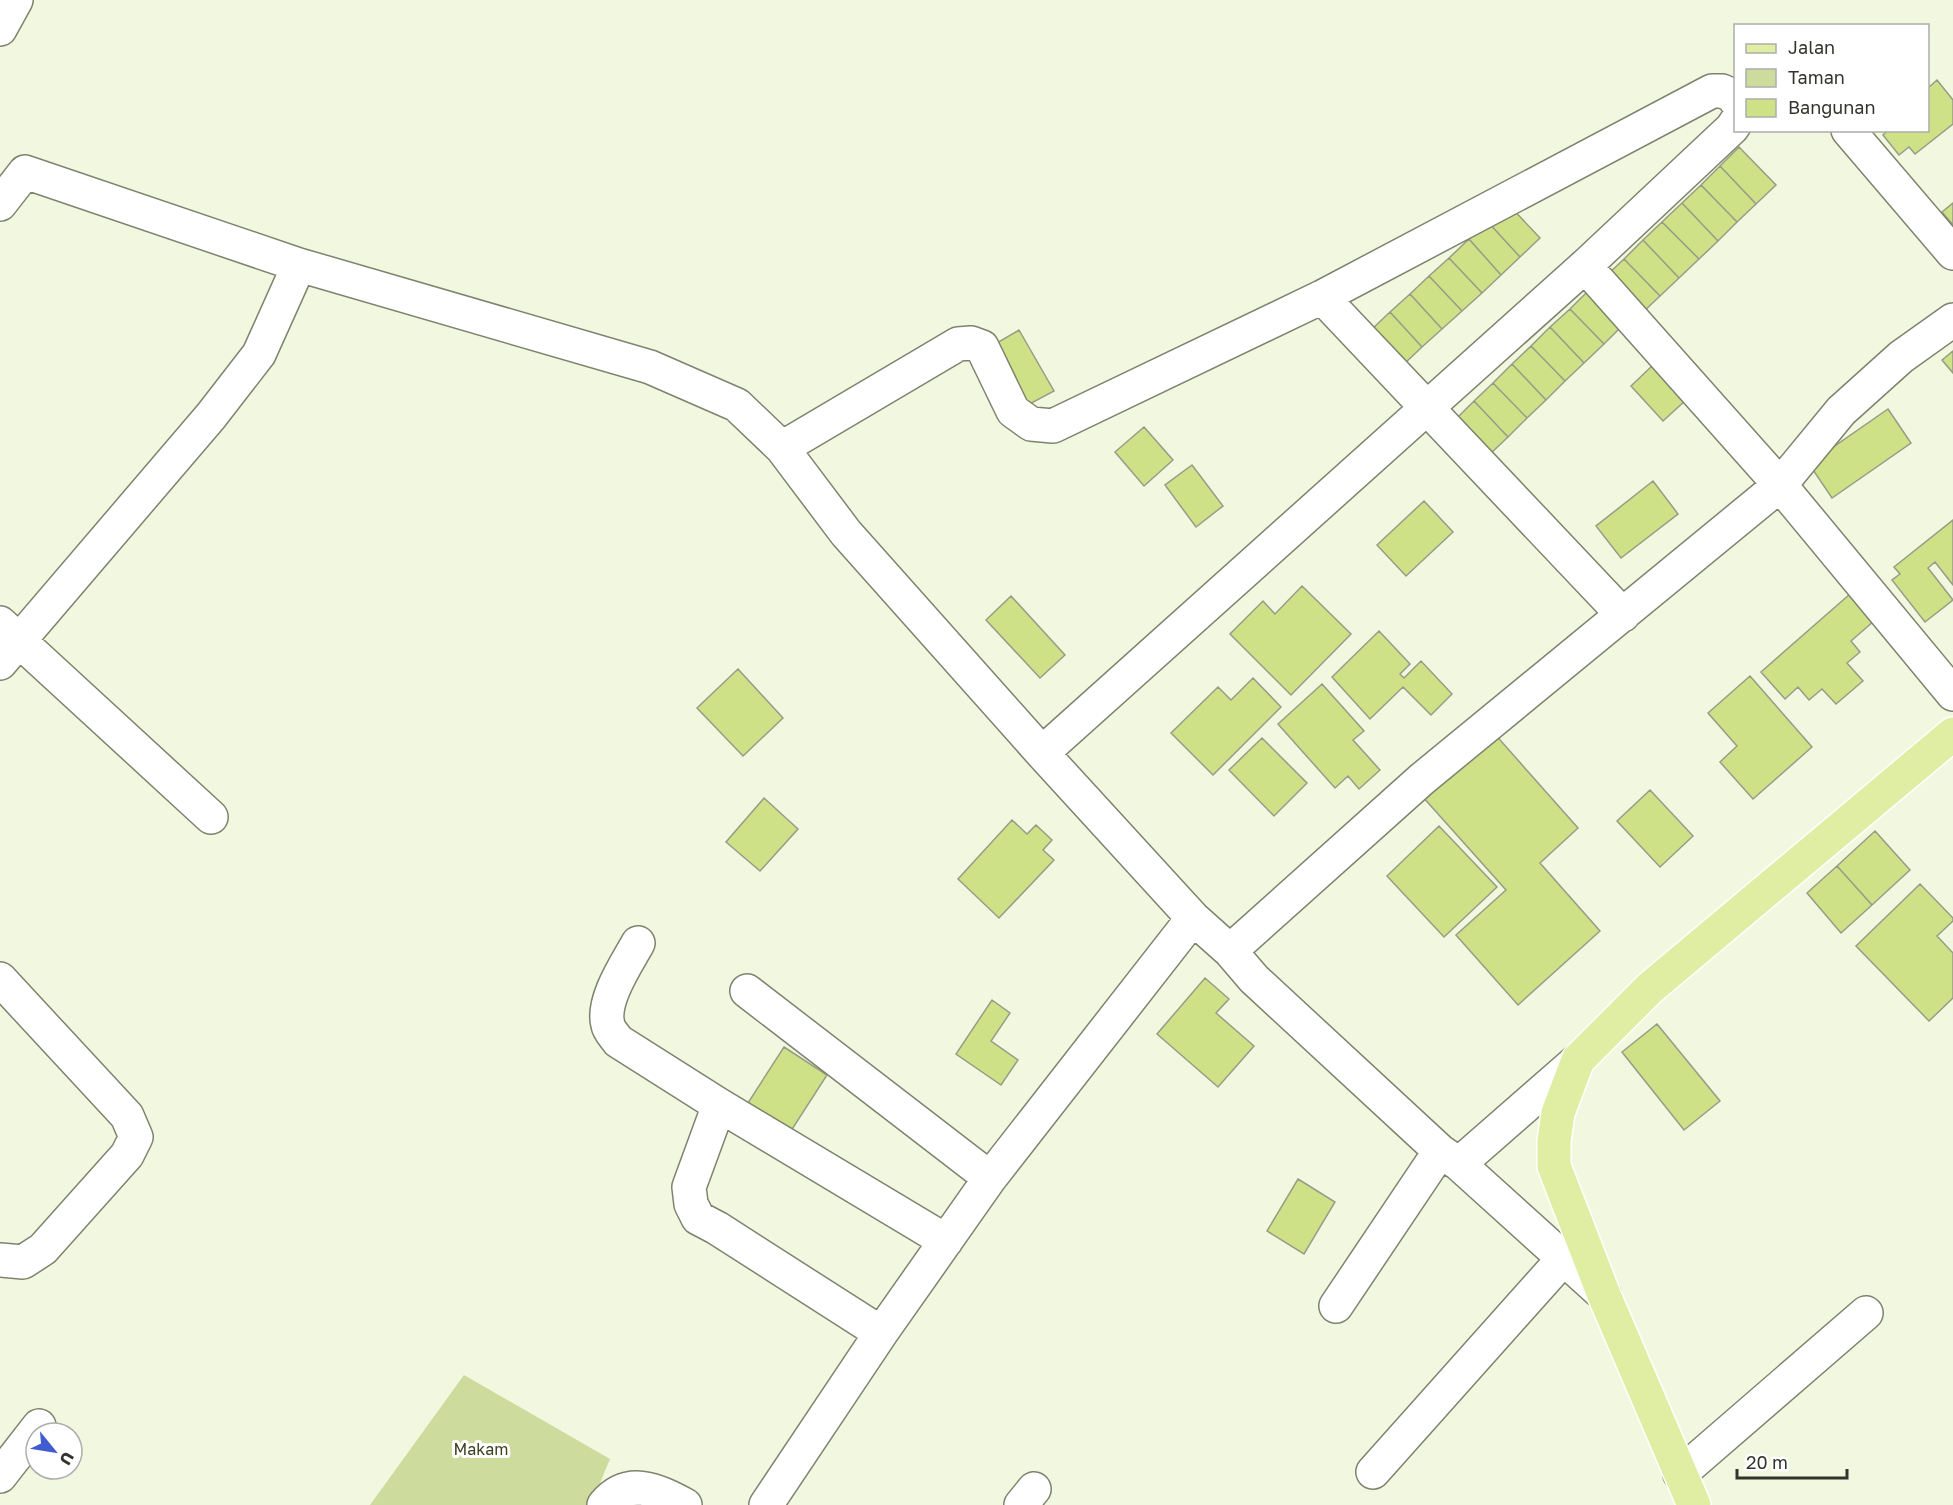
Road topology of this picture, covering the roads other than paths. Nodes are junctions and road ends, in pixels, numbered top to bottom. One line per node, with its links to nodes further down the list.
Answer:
1 (16, 0): 2 (street)
2 (0, 29)
3 (1734, 96): 11 (street)
4 (1734, 125): 10 (street)
5 (1850, 132): 8 (street)
6 (12, 167): 7 (street); 9 (street)
7 (0, 204)
8 (1953, 253)
9 (299, 265): 14 (street); 17 (street)
10 (1586, 266): 13 (street); 15 (street)
11 (1322, 297): 13 (street); 14 (street)
12 (1953, 320): 15 (street)
13 (1426, 408): 16 (street); 20 (street)
14 (782, 448): 20 (street)
15 (1780, 485): 16 (street); 18 (street)
16 (1623, 615): 24 (street)
17 (7, 642): 21 (street)
18 (1953, 694)
19 (1949, 746): 27 (main road)
20 (1042, 753): 22 (street)
21 (211, 817)
22 (1193, 918): 24 (street); 30 (street)
23 (638, 943): 28 (street)
24 (1230, 951): 29 (street)
25 (0, 979): 33 (street)
26 (747, 991): 30 (street)
27 (1578, 1060): 29 (street); 34 (main road)
28 (719, 1105): 31 (street); 37 (street)
29 (1449, 1158): 32 (street); 35 (street)
30 (990, 1178): 31 (street)
31 (946, 1241): 37 (street)
32 (1564, 1258): 34 (street); 39 (street)
33 (0, 1260)
34 (1604, 1295): 40 (main road)
35 (1336, 1306)
36 (1866, 1313): 40 (street)
37 (881, 1333): 44 (street)
38 (24, 1445): 41 (street)
39 (1373, 1472)
40 (1680, 1474): 45 (main road)
41 (0, 1476)
42 (604, 1505): 43 (street)
43 (685, 1505)
44 (766, 1505)
45 (1694, 1505)

